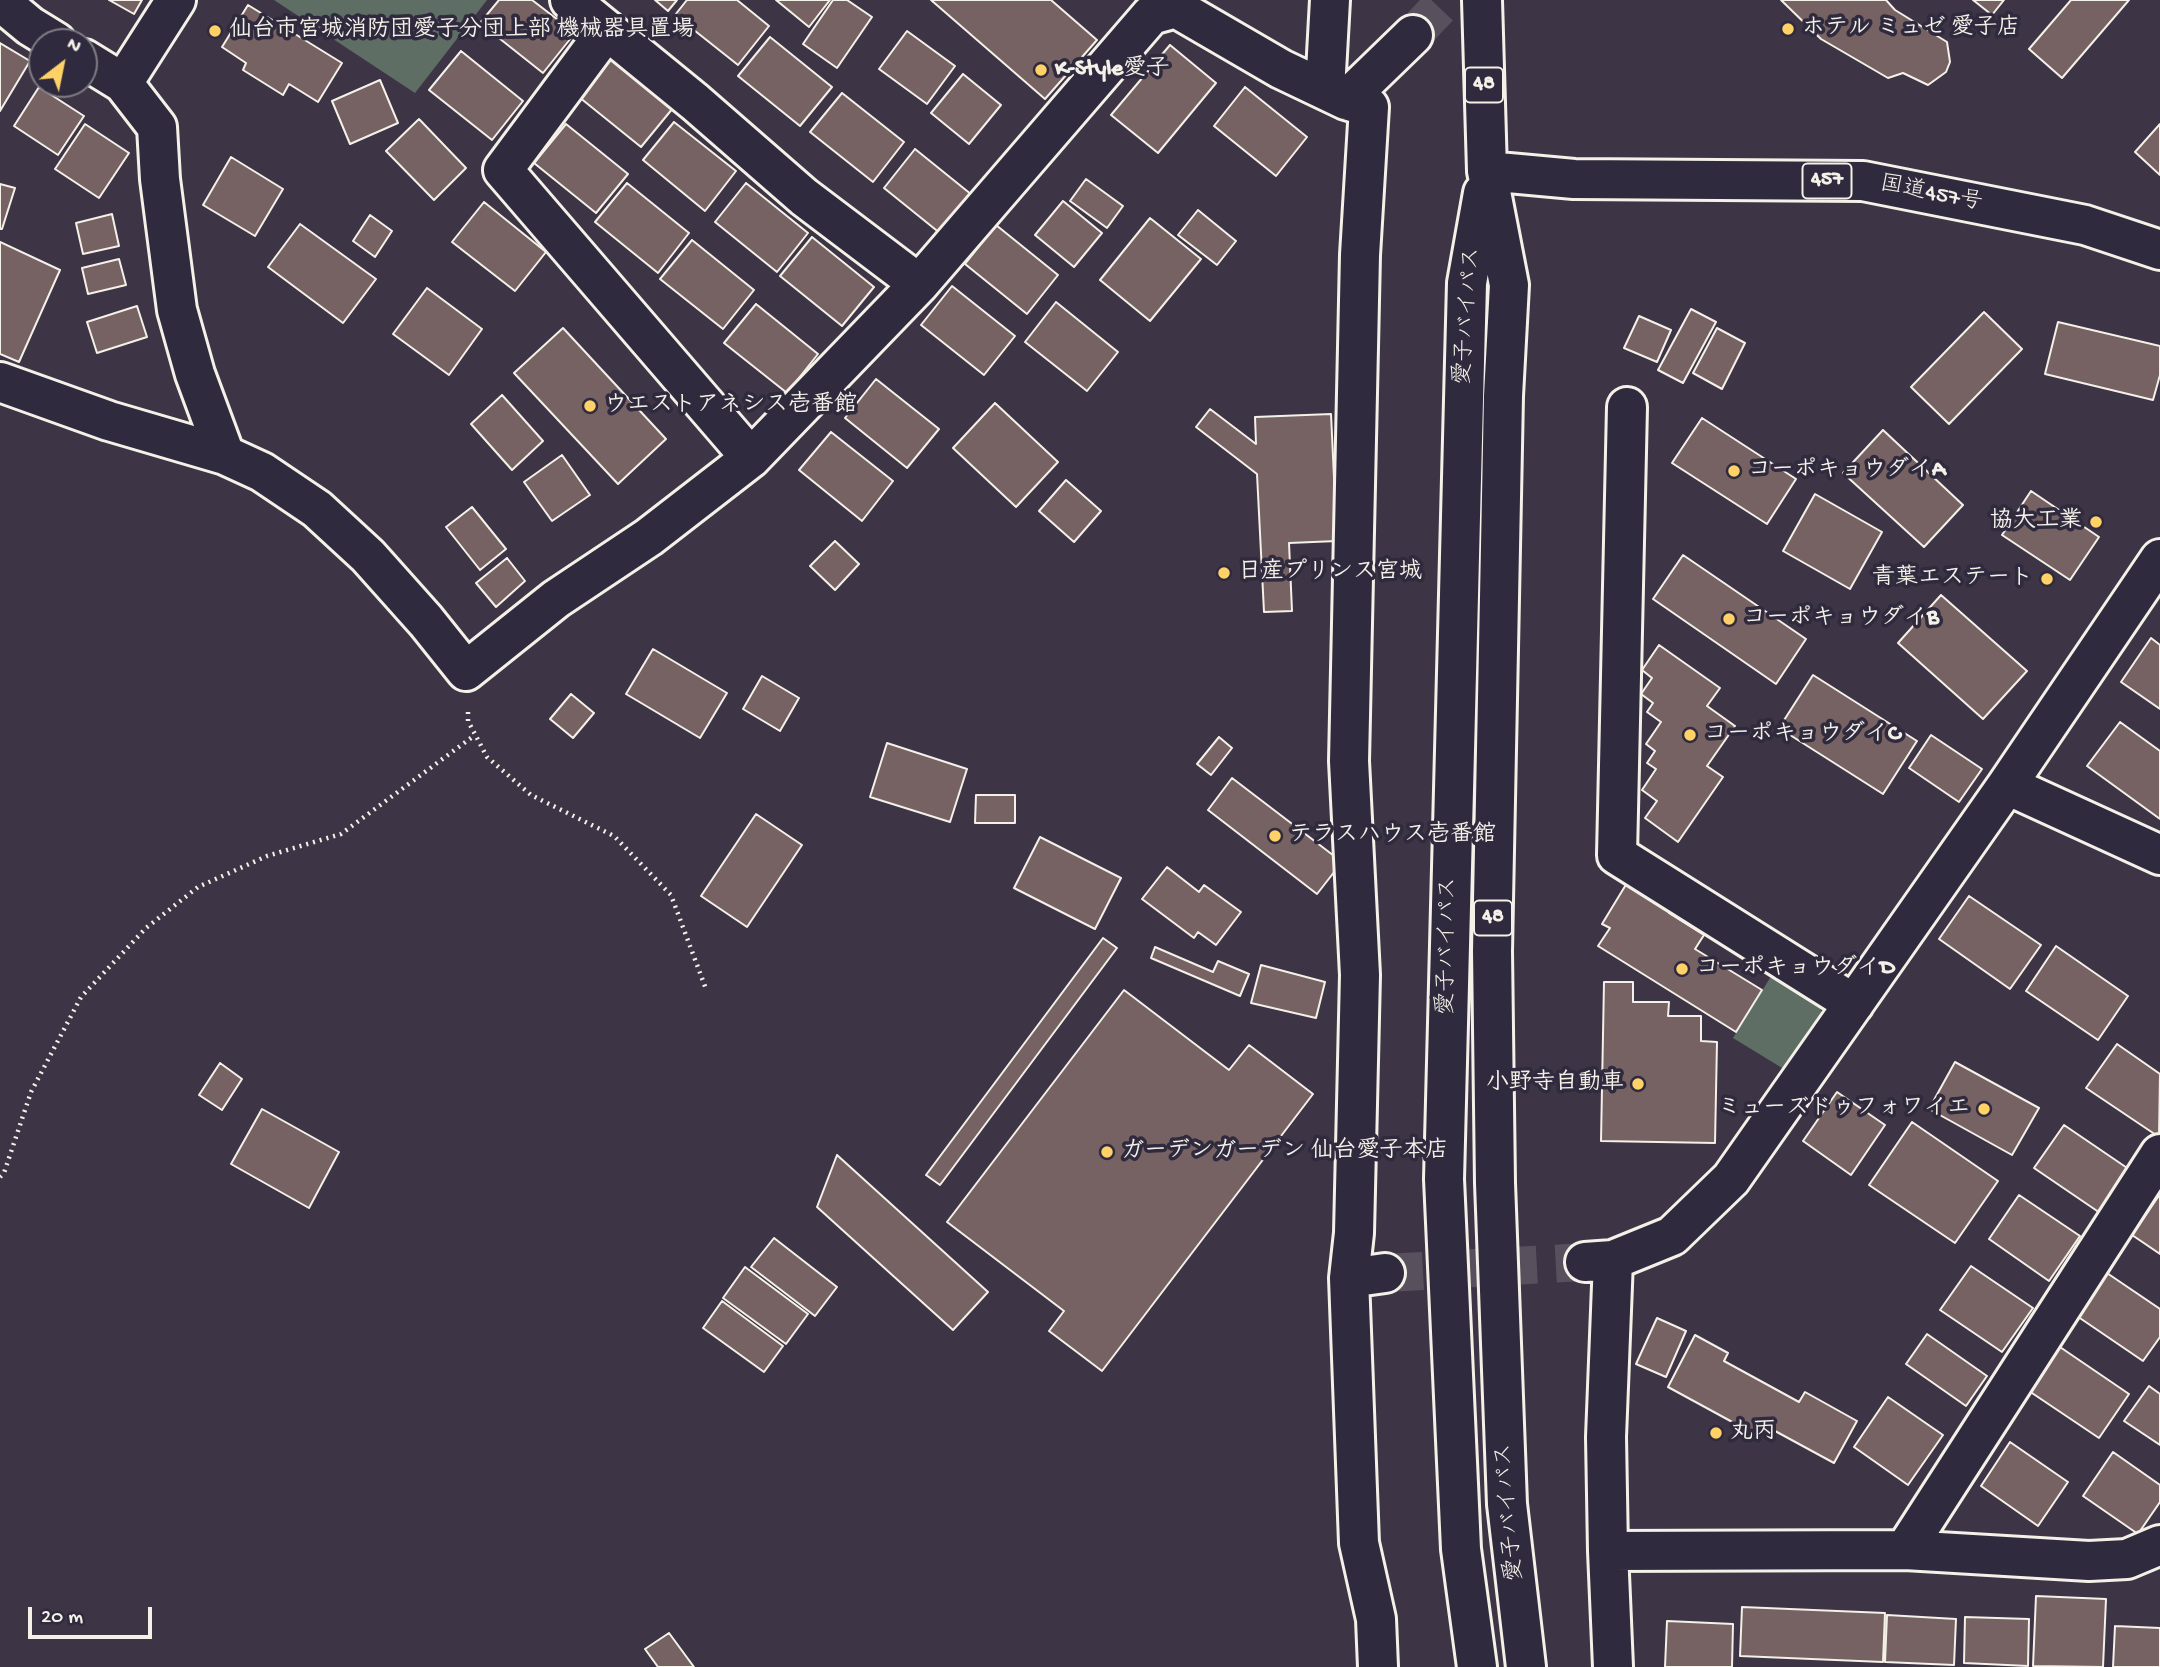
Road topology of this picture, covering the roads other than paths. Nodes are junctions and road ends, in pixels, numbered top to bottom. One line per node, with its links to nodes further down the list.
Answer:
1 (176, 0): 11 (main road)
2 (570, 0): 8 (main road)
3 (1330, 0): 12 (main road)
4 (1482, 0): 13 (main road, 48)
5 (0, 1): 7 (main road)
6 (1142, 7): 12 (main road); 15 (main road)
7 (33, 28)
8 (607, 30): 15 (main road); 19 (main road)
9 (1413, 34): 12 (main road)
10 (98, 68): 11 (main road)
11 (123, 83): 18 (main road)
12 (1335, 95): 28 (main road)
13 (1487, 171): 14 (main road, 国道457号 / 457); 29 (main road, 愛子バイパス / 48); 30 (main road, 愛子バイパス / 48)
14 (2160, 250)
15 (919, 284): 19 (main road)
16 (0, 382): 18 (main road)
17 (1627, 407): 23 (main road)
18 (225, 455): 19 (main road)
19 (751, 458)
20 (2160, 559): 21 (main road)
21 (2007, 785): 22 (main road); 23 (main road)
22 (2160, 855)
23 (1854, 1004): 27 (main road)
24 (2160, 1154): 26 (main road)
25 (2160, 1545): 26 (main road)
26 (1905, 1550): 27 (main road)
27 (1608, 1551): 31 (main road)
28 (1378, 1667)
29 (1477, 1667)
30 (1526, 1667)
31 (1613, 1667)

